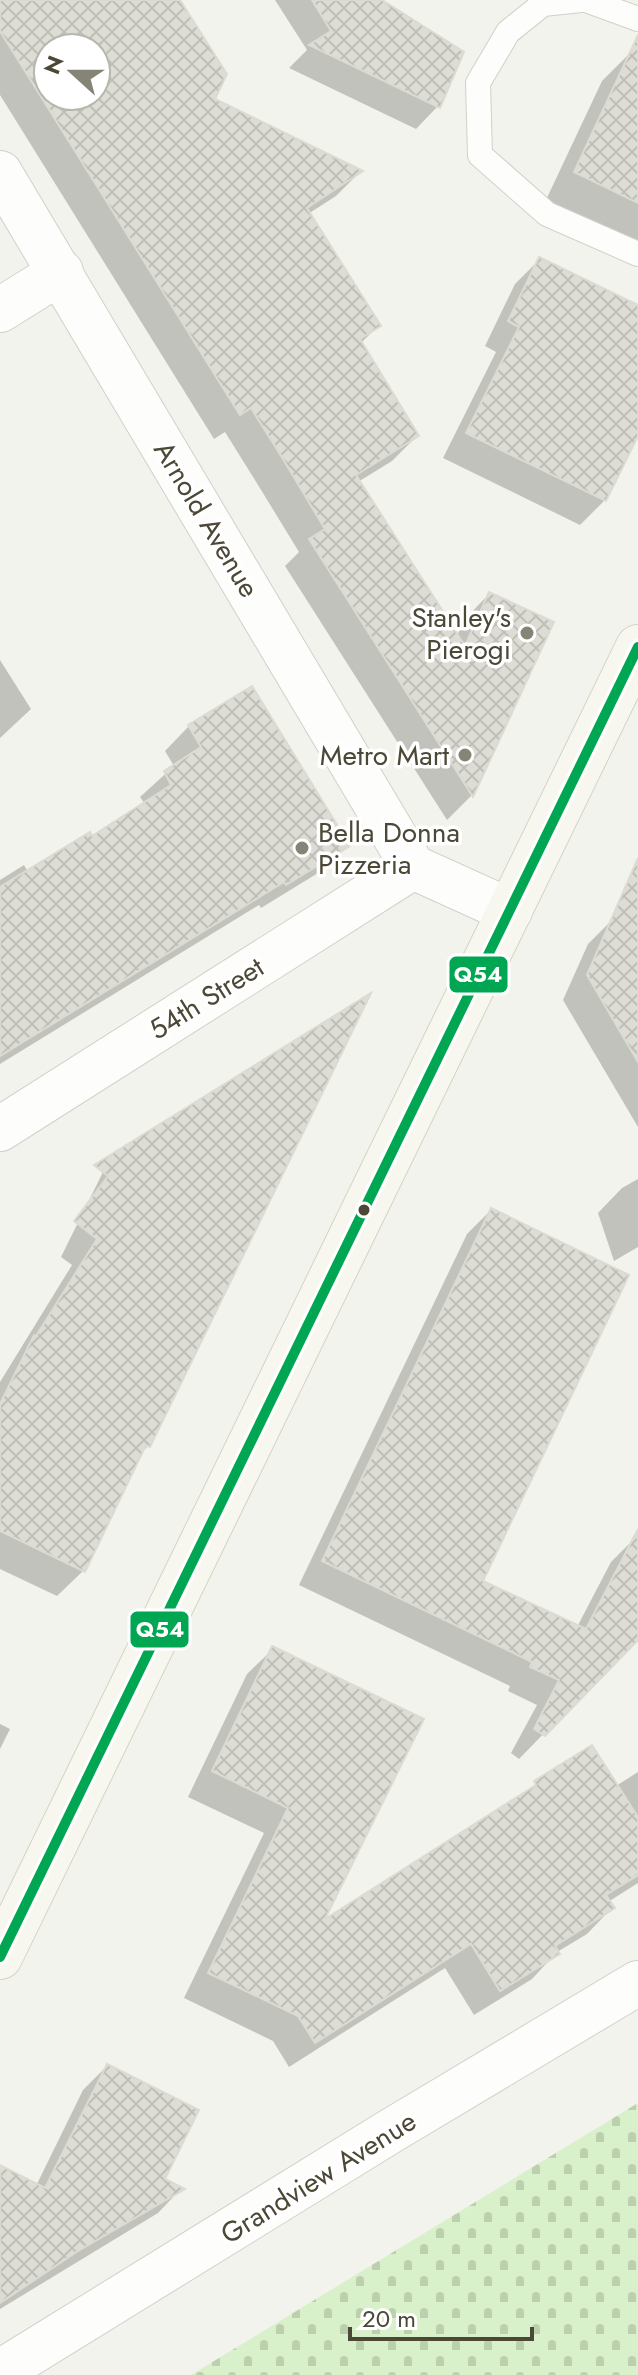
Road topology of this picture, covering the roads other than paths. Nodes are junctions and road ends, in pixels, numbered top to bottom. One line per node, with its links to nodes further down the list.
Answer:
1 (520, 0): 4 (lane)
2 (583, 0): 3 (lane); 4 (lane)
3 (638, 19)
4 (508, 32): 6 (lane)
5 (0, 173): 7 (street, Arnold Avenue)
6 (638, 254)
7 (61, 272): 8 (street); 10 (street, Arnold Avenue)
8 (0, 310)
9 (638, 647): 11 (main road)
10 (413, 867): 11 (street); 12 (street, 54th Street)
11 (510, 911): 13 (main road)
12 (0, 1129)
13 (0, 1957)
14 (638, 1983): 15 (street, Grandview Avenue)
15 (0, 2372)

